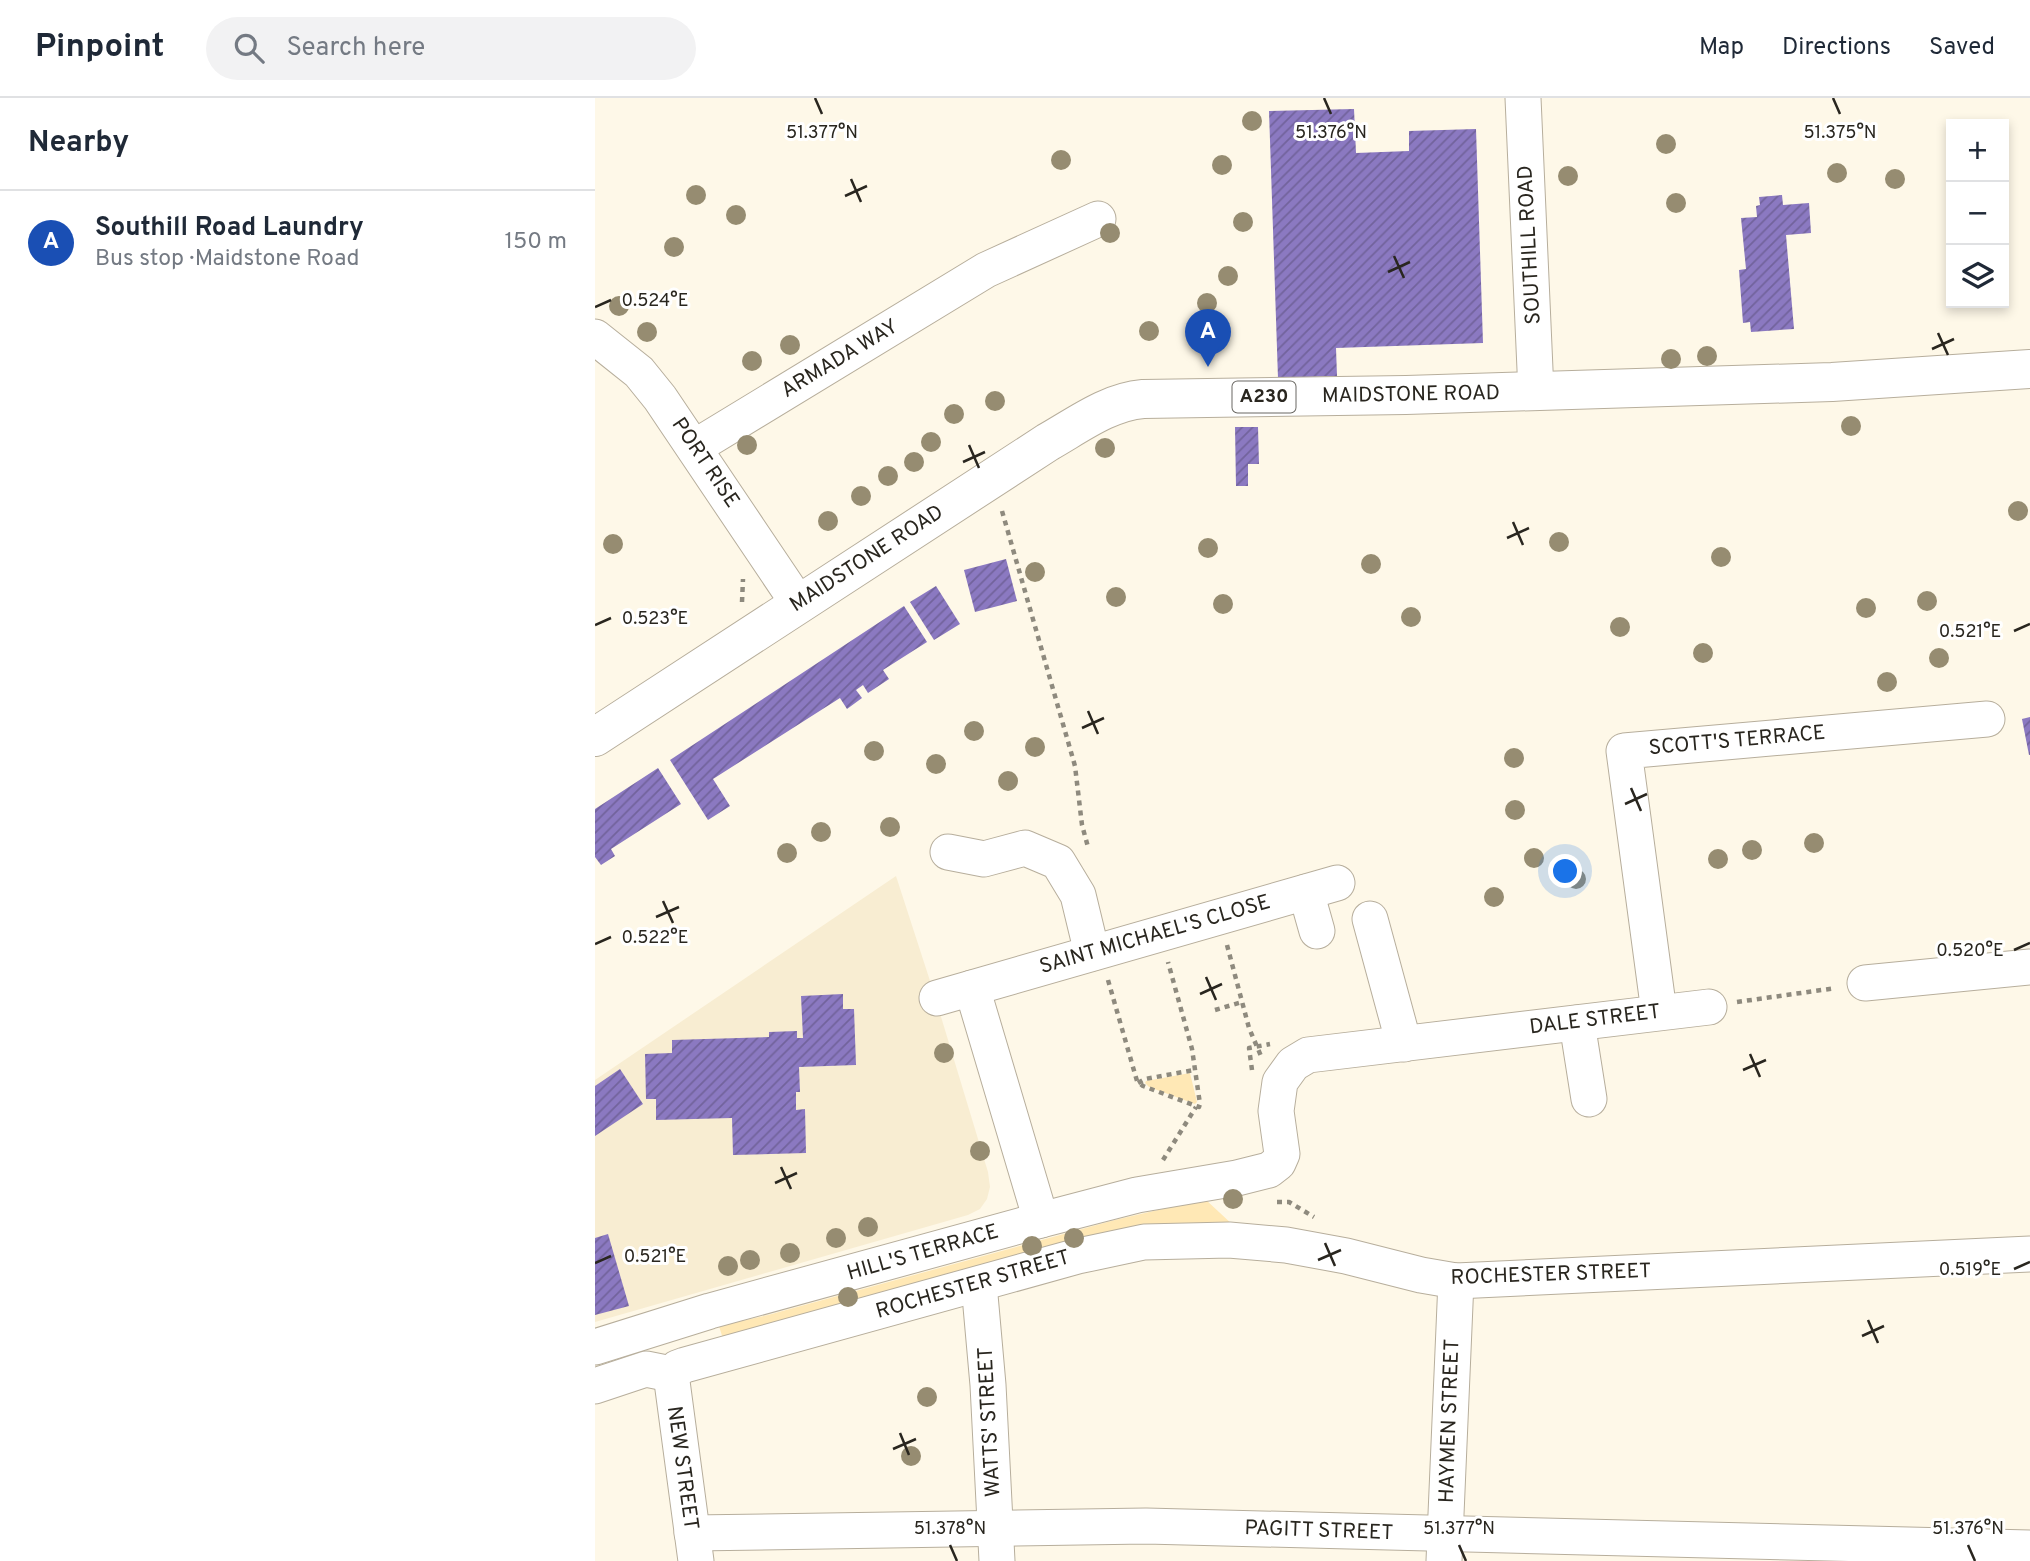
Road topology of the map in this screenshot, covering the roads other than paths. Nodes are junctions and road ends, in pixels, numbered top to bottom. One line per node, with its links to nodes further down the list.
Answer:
1 (1523, 98): 5 (street, SOUTHILL ROAD)
2 (1098, 219): 6 (street, ARMADA WAY)
3 (595, 337): 6 (street, PORT RISE)
4 (2030, 369): 5 (main road, MAIDSTONE ROAD / A230)
5 (1536, 392): 7 (main road, MAIDSTONE ROAD / A230)
6 (695, 447): 7 (street, PORT RISE)
7 (798, 603): 9 (main road, MAIDSTONE ROAD / A230)
8 (1987, 719): 19 (street, SCOTT'S TERRACE)
9 (595, 737)
10 (948, 852): 13 (street)
11 (1370, 919): 21 (street)
12 (1317, 931): 13 (street, SAINT MICHAEL'S CLOSE)
13 (1096, 952): 16 (street, SAINT MICHAEL'S CLOSE)
14 (2030, 967): 15 (street)
15 (1865, 983)
16 (972, 988): 17 (street, SAINT MICHAEL'S CLOSE); 24 (street)
17 (937, 998)
18 (1709, 1007): 19 (street, DALE STREET)
19 (1659, 1012): 20 (street, DALE STREET)
20 (1577, 1023): 21 (street, DALE STREET); 22 (street)
21 (1404, 1044): 23 (street, DALE STREET)
22 (1589, 1099)
23 (1255, 1174): 24 (street, HILL'S TERRACE)
24 (1041, 1220): 28 (street, HILL'S TERRACE)
25 (2030, 1254): 26 (street, ROCHESTER STREET)
26 (1456, 1280): 27 (street, ROCHESTER STREET); 33 (street, HAYMEN STREET)
27 (979, 1284): 29 (street, ROCHESTER STREET); 31 (street, WATTS' STREET)
28 (595, 1347)
29 (671, 1374): 30 (street, ROCHESTER STREET); 32 (street, NEW STREET)
30 (595, 1386)
31 (997, 1545): 32 (street, PAGITT STREET); 33 (street, PAGITT STREET)
32 (694, 1547)
33 (1444, 1548): 34 (street, PAGITT STREET)
34 (2030, 1549)

